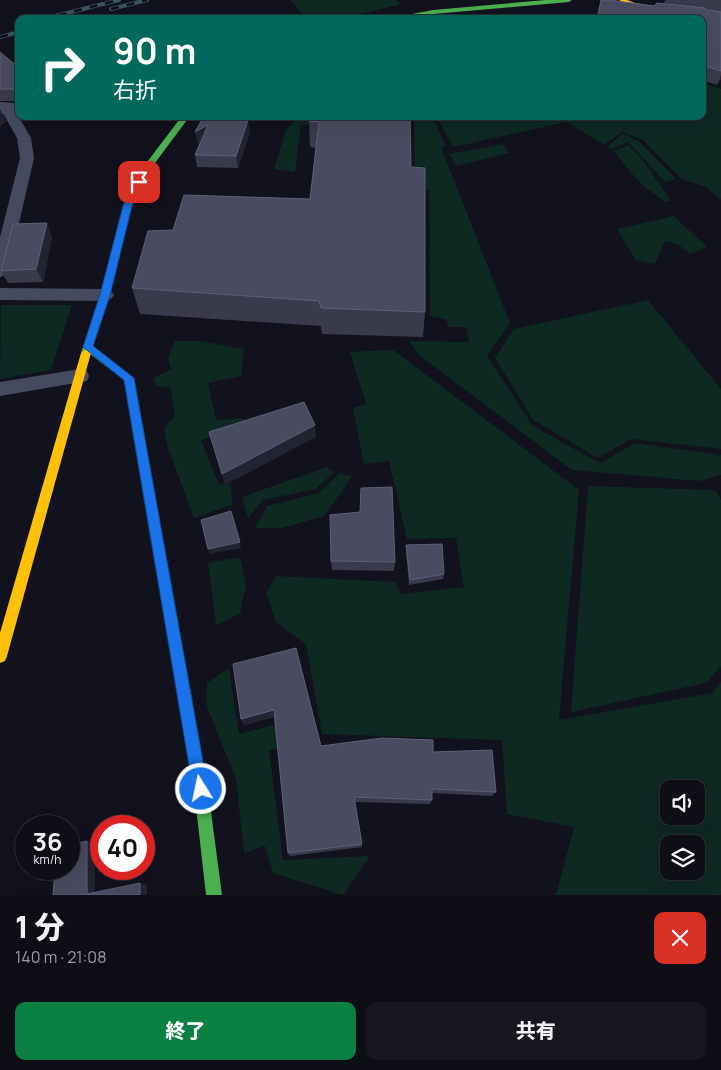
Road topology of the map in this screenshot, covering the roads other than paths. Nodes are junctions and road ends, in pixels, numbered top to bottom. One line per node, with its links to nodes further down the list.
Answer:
1 (569, 0): 3 (street)
2 (622, 0): 4 (street)
3 (411, 15)
4 (696, 15)
5 (706, 17): 6 (street)
6 (721, 19)
7 (8, 108): 9 (lane)
8 (183, 120): 11 (street)
9 (0, 271)
10 (0, 294): 11 (lane)
11 (105, 295): 12 (street)
12 (88, 347): 13 (street); 16 (street)
13 (80, 376): 14 (lane); 15 (street)
14 (0, 389)
15 (0, 656)
16 (214, 895)

